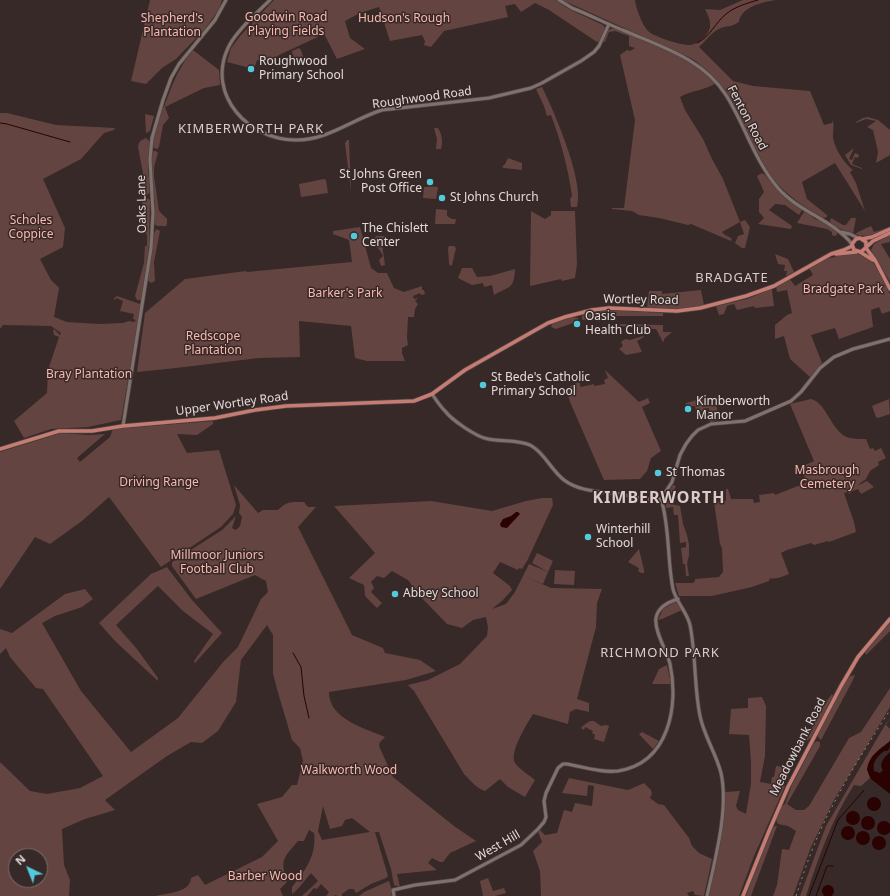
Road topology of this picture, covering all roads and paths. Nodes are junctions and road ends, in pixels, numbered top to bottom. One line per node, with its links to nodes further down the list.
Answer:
1 (226, 0): 19 (street, Oaks Lane)
2 (270, 0): 4 (street, Roughwood Road)
3 (559, 0): 4 (street, Fenton Road)
4 (609, 24): 6 (street, Fenton Road)
5 (890, 229): 8 (main road)
6 (841, 232): 9 (street, Fenton Road); 10 (street, Fenton Road)
7 (890, 233): 8 (main road)
8 (884, 234): 9 (main road); 11 (main road)
9 (860, 238): 10 (main road); 11 (main road)
10 (852, 245): 12 (main road); 13 (main road, Wortley Road)
11 (866, 247): 12 (main road); 14 (main road)
12 (858, 252): 13 (main road, Wortley Road); 14 (main road)
13 (825, 257): 17 (main road, Wortley Road)
14 (876, 262): 15 (main road)
15 (890, 289)
16 (890, 339): 21 (street)
17 (432, 394): 18 (main road, Wortley Road); 21 (street)
18 (421, 399): 19 (main road, Upper Wortley Road)
19 (123, 426): 20 (main road, Upper Wortley Road)
20 (0, 449)
21 (661, 499): 22 (street)
22 (678, 599): 24 (street, West Hill); 25 (street)
23 (890, 619): 26 (main road, Meadowbank Road)
24 (394, 896)
25 (707, 896)
26 (744, 896)

